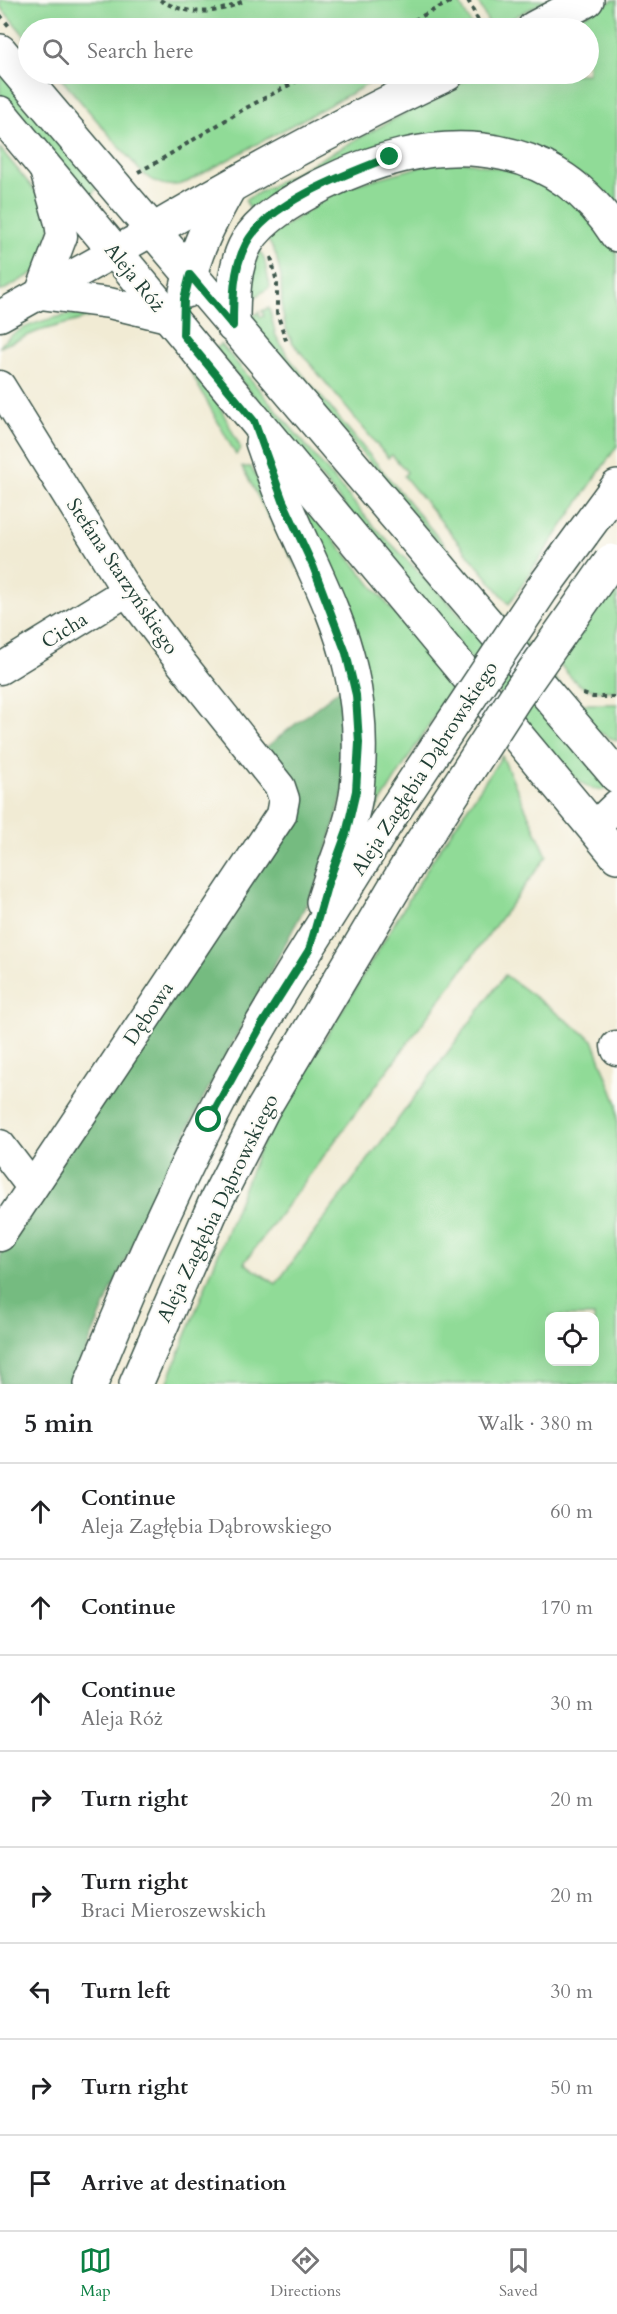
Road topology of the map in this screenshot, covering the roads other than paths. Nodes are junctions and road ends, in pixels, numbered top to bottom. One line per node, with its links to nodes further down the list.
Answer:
1 (587, 0): 2 (main road)
2 (553, 18)
3 (0, 51): 4 (main road)
4 (18, 72)
5 (28, 84): 10 (main road)
6 (425, 84): 9 (main road)
7 (0, 113): 8 (main road, Aleja Róż)
8 (43, 164): 12 (main road, Aleja Róż); 14 (street)
9 (230, 186): 10 (main road); 13 (main road)
10 (152, 231): 12 (street); 13 (main road)
11 (617, 235): 17 (main road)
12 (115, 253): 14 (street); 16 (main road, Aleja Róż)
13 (190, 275): 16 (main road); 17 (main road)
14 (40, 294): 15 (street); 16 (street)
15 (0, 316)
16 (175, 326): 19 (main road, Aleja Róż)
17 (233, 326): 24 (main road)
18 (0, 386): 22 (street, Stefana Starzyńskiego)
19 (254, 421): 26 (main road, Aleja Róż); 28 (main road)
20 (617, 487): 28 (main road, Aleja Zagłębia Dąbrowskiego, bridge)
21 (614, 556): 33 (main road, Aleja Zagłębia Dąbrowskiego, bridge)
22 (127, 591): 23 (street, Cicha); 25 (street, Stefana Starzyńskiego)
23 (0, 669)
24 (617, 776)
25 (280, 787): 30 (street, Dębowa)
26 (605, 816): 27 (main road, Aleja Róż)
27 (617, 856)
28 (309, 950): 32 (main road, Aleja Zagłębia Dąbrowskiego)
29 (0, 1145): 30 (street)
30 (32, 1187): 31 (street, Dębowa)
31 (0, 1236)
32 (91, 1384)
33 (136, 1384)

